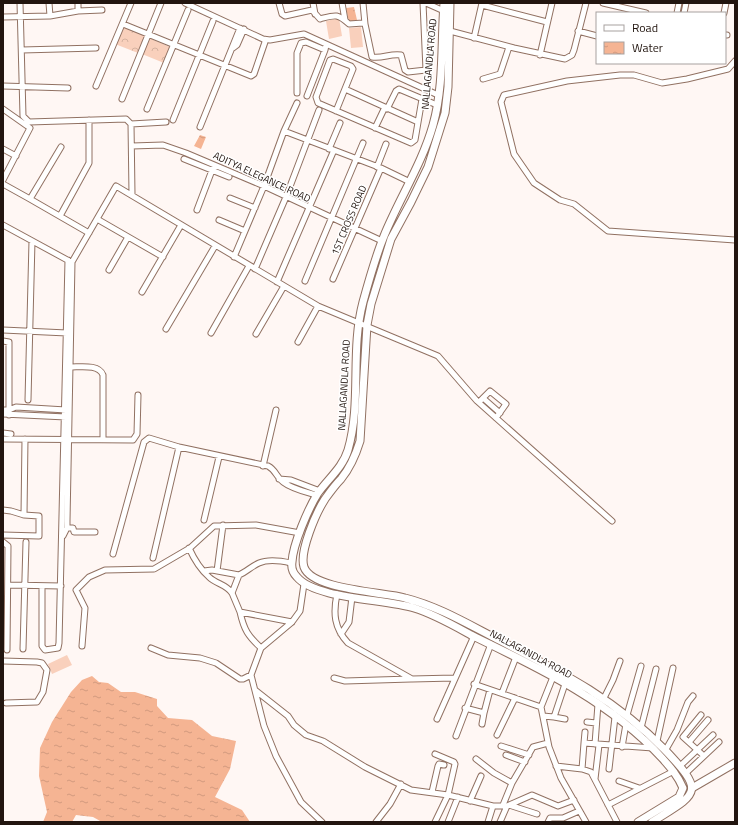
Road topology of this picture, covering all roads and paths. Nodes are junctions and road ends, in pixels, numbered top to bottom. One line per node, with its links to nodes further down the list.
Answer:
1 (20, 3): 25 (street)
2 (50, 3): 24 (street)
3 (78, 3): 21 (street)
4 (131, 3): 30 (street)
5 (161, 3): 35 (street)
6 (185, 3): 32 (street)
7 (279, 3): 23 (street)
8 (313, 3): 23 (street)
9 (342, 3): 27 (street)
10 (363, 3): 31 (street)
11 (424, 3): 18 (street); 31 (street)
12 (450, 3): 33 (main road, NALLAGANDLA ROAD)
13 (552, 3): 29 (street)
14 (586, 3): 34 (street)
15 (603, 3): 17 (street)
16 (482, 4): 29 (street); 37 (street)
17 (611, 4): 22 (street)
18 (444, 7): 55 (main road, NALLAGANDLA ROAD)
19 (102, 10): 21 (street)
20 (188, 10): 39 (street)
21 (78, 11): 24 (street)
22 (642, 12)
23 (316, 15): 27 (street)
24 (50, 16): 25 (street)
25 (21, 17): 26 (street); 43 (street)
26 (3, 18)
27 (345, 20): 31 (street)
28 (213, 21): 45 (street)
29 (547, 22): 44 (street)
30 (123, 24): 35 (street); 51 (street)
31 (365, 24)
32 (242, 28): 40 (street); 47 (street)
33 (450, 31): 37 (street); 129 (main road, NALLAGANDLA ROAD)
34 (578, 31): 36 (street); 44 (street)
35 (149, 35): 39 (street); 57 (street)
36 (596, 36)
37 (474, 38): 41 (street)
38 (266, 42): 47 (street)
39 (174, 46): 45 (street); 63 (street)
40 (326, 47): 54 (street); 55 (street); 56 (street)
41 (509, 47): 44 (street); 48 (street)
42 (96, 48): 43 (street)
43 (22, 50): 49 (street)
44 (540, 55)
45 (200, 56): 47 (street); 67 (street)
46 (735, 61): 111 (street)
47 (225, 66): 72 (street)
48 (482, 79)
49 (21, 85): 50 (street); 52 (street); 66 (street)
50 (3, 86)
51 (96, 86)
52 (68, 88)
53 (345, 89): 61 (street); 65 (street); 65 (street)
54 (297, 93)
55 (438, 95): 60 (main road, NALLAGANDLA ROAD)
56 (307, 96)
57 (122, 99)
58 (422, 99): 60 (street); 61 (street); 69 (street)
59 (297, 103): 74 (street)
60 (437, 105): 80 (main road, NALLAGANDLA ROAD)
61 (386, 108): 69 (street); 73 (street)
62 (3, 109): 84 (street)
63 (147, 109)
64 (319, 110): 75 (street)
65 (336, 111): 73 (street)
66 (89, 120): 71 (street); 101 (street)
67 (173, 120)
68 (166, 122): 71 (street)
69 (418, 122): 73 (street)
70 (340, 123): 83 (street)
71 (131, 124): 79 (street)
72 (200, 127)
73 (375, 128)
74 (284, 131): 75 (street); 93 (street)
75 (308, 140): 83 (street); 95 (street)
76 (363, 143): 86 (street)
77 (417, 143): 80 (street)
78 (386, 144): 88 (street, 1ST CROSS ROAD)
79 (132, 146): 87 (street, ADITYA ELEGANCE ROAD); 94 (street)
80 (425, 146): 91 (main road, NALLAGANDLA ROAD)
81 (61, 147): 97 (street)
82 (3, 149): 84 (street)
83 (332, 149): 86 (street); 99 (street)
84 (16, 156): 90 (street)
85 (184, 159): 87 (street)
86 (356, 159): 88 (street); 103 (street)
87 (212, 167): 89 (street); 93 (street, ADITYA ELEGANCE ROAD); 100 (street)
88 (379, 168): 91 (street); 107 (street, 1ST CROSS ROAD)
89 (229, 177)
90 (3, 180)
91 (410, 182): 113 (main road, NALLAGANDLA ROAD)
92 (3, 184): 97 (street)
93 (264, 186): 95 (street, ADITYA ELEGANCE ROAD); 98 (street)
94 (132, 194): 102 (street); 106 (street)
95 (286, 197): 99 (street, ADITYA ELEGANCE ROAD); 120 (street)
96 (230, 198): 98 (street)
97 (30, 199): 101 (street)
98 (255, 208): 108 (street)
99 (310, 209): 103 (street, ADITYA ELEGANCE ROAD); 124 (street)
100 (196, 210)
101 (60, 216): 109 (street)
102 (97, 219): 109 (street); 110 (street)
103 (332, 219): 107 (street, ADITYA ELEGANCE ROAD); 123 (street)
104 (219, 220): 108 (street)
105 (3, 225): 112 (street)
106 (181, 225): 114 (street); 115 (street)
107 (354, 230): 113 (street, ADITYA ELEGANCE ROAD); 122 (street, 1ST CROSS ROAD)
108 (245, 231): 116 (street)
109 (89, 233): 117 (street)
110 (128, 237): 115 (street); 121 (street)
111 (735, 240)
112 (32, 241): 117 (street); 131 (street)
113 (382, 241): 128 (main road, NALLAGANDLA ROAD)
114 (215, 246): 116 (street); 132 (street)
115 (163, 257): 126 (street)
116 (234, 257): 118 (street)
117 (70, 261): 119 (street)
118 (249, 266): 120 (street); 134 (street)
119 (70, 269): 133 (street); 138 (street)
120 (255, 269): 124 (street)
121 (109, 270)
122 (334, 280)
123 (306, 281)
124 (277, 282): 125 (street)
125 (284, 286): 127 (street); 135 (street)
126 (142, 292)
127 (318, 306): 128 (street); 137 (street)
128 (358, 324): 129 (street); 158 (main road, NALLAGANDLA ROAD)
129 (367, 325): 141 (street); 186 (main road, NALLAGANDLA ROAD)
130 (3, 330): 131 (street)
131 (29, 330): 133 (street); 140 (street)
132 (166, 330)
133 (67, 333): 143 (street)
134 (211, 333)
135 (256, 334)
136 (3, 341): 145 (street)
137 (298, 342)
138 (70, 367): 153 (street); 154 (street)
139 (138, 395): 154 (street)
140 (28, 400)
141 (481, 400): 147 (street); 147 (street)
142 (3, 410): 145 (street)
143 (66, 410): 145 (street); 148 (street)
144 (276, 410): 157 (street)
145 (9, 412): 146 (street); 148 (street)
146 (3, 414)
147 (498, 416): 162 (street)
148 (66, 418): 153 (street)
149 (3, 433): 150 (street)
150 (11, 434)
151 (3, 439): 152 (street)
152 (25, 439): 153 (street); 160 (street)
153 (67, 440): 154 (street); 164 (street); 168 (street)
154 (103, 440)
155 (180, 447): 156 (street); 172 (street); 173 (street)
156 (219, 457): 157 (street); 161 (street)
157 (263, 466): 158 (street)
158 (318, 493): 166 (main road, NALLAGANDLA ROAD)
159 (3, 510): 160 (street)
160 (24, 515): 167 (street)
161 (204, 520)
162 (612, 521)
163 (222, 525): 166 (street); 171 (street); 176 (street)
164 (67, 528): 165 (street); 168 (street)
165 (95, 532)
166 (300, 533): 174 (main road, NALLAGANDLA ROAD)
167 (3, 535)
168 (63, 536): 182 (street)
169 (3, 542): 179 (street)
170 (26, 542): 180 (street)
171 (189, 548): 175 (street); 192 (street)
172 (113, 554)
173 (153, 558)
174 (291, 564): 177 (street); 178 (main road)
175 (204, 571): 176 (street); 183 (street)
176 (216, 571): 177 (street)
177 (239, 575): 183 (street)
178 (304, 584): 184 (main road, NALLAGANDLA ROAD); 188 (street)
179 (9, 585): 180 (street); 196 (street)
180 (25, 585): 181 (street); 195 (street)
181 (42, 586): 182 (street); 182 (street)
182 (61, 586)
183 (232, 593): 187 (street)
184 (337, 594): 185 (main road, NALLAGANDLA ROAD); 189 (street)
185 (352, 597): 186 (main road, NALLAGANDLA ROAD); 189 (street)
186 (400, 600): 190 (main road, NALLAGANDLA ROAD); 215 (main road, NALLAGANDLA ROAD)
187 (240, 612): 188 (street); 194 (street)
188 (292, 622): 194 (street)
189 (341, 634): 207 (street)
190 (474, 636): 191 (main road, NALLAGANDLA ROAD); 206 (street)
191 (491, 644): 197 (main road, NALLAGANDLA ROAD); 208 (street)
192 (82, 646)
193 (151, 648): 203 (street)
194 (261, 648): 203 (street)
195 (23, 649)
196 (7, 650)
197 (516, 657): 204 (main road, NALLAGANDLA ROAD); 212 (street)
198 (3, 661): 216 (street)
199 (620, 661): 215 (street)
200 (641, 666): 221 (street)
201 (673, 668): 243 (street)
202 (656, 669): 233 (street)
203 (251, 675): 210 (street)
204 (553, 677): 209 (main road, NALLAGANDLA ROAD); 218 (street)
205 (334, 678): 207 (street)
206 (454, 678): 207 (street); 226 (street)
207 (412, 679)
208 (474, 684): 211 (street); 219 (street)
209 (565, 684): 217 (main road, NALLAGANDLA ROAD); 224 (street)
210 (255, 690): 266 (street); 279 (street)
211 (490, 690): 212 (street); 220 (street)
212 (502, 693): 214 (street)
213 (692, 696): 248 (street)
214 (515, 698): 218 (street); 235 (street)
215 (604, 698): 221 (main road, NALLAGANDLA ROAD)
216 (6, 703)
217 (598, 704): 225 (main road, NALLAGANDLA ROAD); 230 (street)
218 (541, 707): 223 (street)
219 (465, 708): 220 (street); 237 (street)
220 (484, 713): 231 (street)
221 (627, 715): 233 (main road, NALLAGANDLA ROAD)
222 (701, 715): 238 (street)
223 (543, 716): 224 (street); 240 (street)
224 (554, 717): 227 (street)
225 (615, 717): 232 (main road, NALLAGANDLA ROAD); 245 (street)
226 (437, 719)
227 (565, 719)
228 (708, 720): 238 (street)
229 (587, 722): 230 (street)
230 (596, 723): 242 (street)
231 (482, 724)
232 (626, 724): 243 (main road, NALLAGANDLA ROAD); 246 (street)
233 (642, 728): 243 (main road, NALLAGANDLA ROAD)
234 (585, 732): 241 (street)
235 (497, 735)
236 (713, 735): 247 (street)
237 (456, 736)
238 (689, 742): 247 (street)
239 (719, 742): 252 (street)
240 (548, 743): 251 (street); 257 (street)
241 (584, 743): 242 (street); 259 (street)
242 (597, 744): 245 (street); 263 (street)
243 (655, 745): 246 (street); 248 (main road, NALLAGANDLA ROAD); 258 (main road, NALLAGANDLA ROAD)
244 (501, 746): 251 (street)
245 (612, 746): 246 (street); 260 (street)
246 (622, 747)
247 (697, 749): 252 (street); 258 (street)
248 (665, 751): 258 (main road, NALLAGANDLA ROAD)
249 (435, 754): 270 (street)
250 (506, 755): 254 (street)
251 (530, 755): 254 (street)
252 (704, 756): 261 (street)
253 (476, 759): 265 (street)
254 (525, 762): 265 (street)
255 (735, 763): 268 (main road)
256 (444, 765): 269 (street)
257 (556, 766): 259 (street); 272 (street)
258 (677, 768): 261 (main road, NALLAGANDLA ROAD); 267 (street); 288 (main road, NALLAGANDLA ROAD)
259 (582, 769): 263 (street)
260 (609, 769)
261 (686, 773): 268 (main road, NALLAGANDLA ROAD)
262 (481, 776): 273 (street)
263 (595, 780): 275 (street)
264 (619, 781): 267 (street)
265 (512, 783): 274 (street)
266 (401, 784): 269 (street); 280 (street)
267 (639, 788): 275 (street)
268 (692, 788): 289 (main road)
269 (432, 792): 270 (street)
270 (448, 795): 271 (street); 281 (street)
271 (458, 797): 273 (street); 282 (street)
272 (574, 800): 274 (street); 277 (street)
273 (470, 801): 276 (street)
274 (506, 805): 276 (street); 278 (street); 284 (street)
275 (608, 805): 287 (street)
276 (493, 806): 283 (street)
277 (579, 811): 285 (street); 286 (street)
278 (536, 814)
279 (322, 822)
280 (376, 822)
281 (435, 822)
282 (448, 822)
283 (488, 822)
284 (500, 822)
285 (548, 822)
286 (586, 822)
287 (617, 822)
288 (638, 822)
289 (652, 822)

